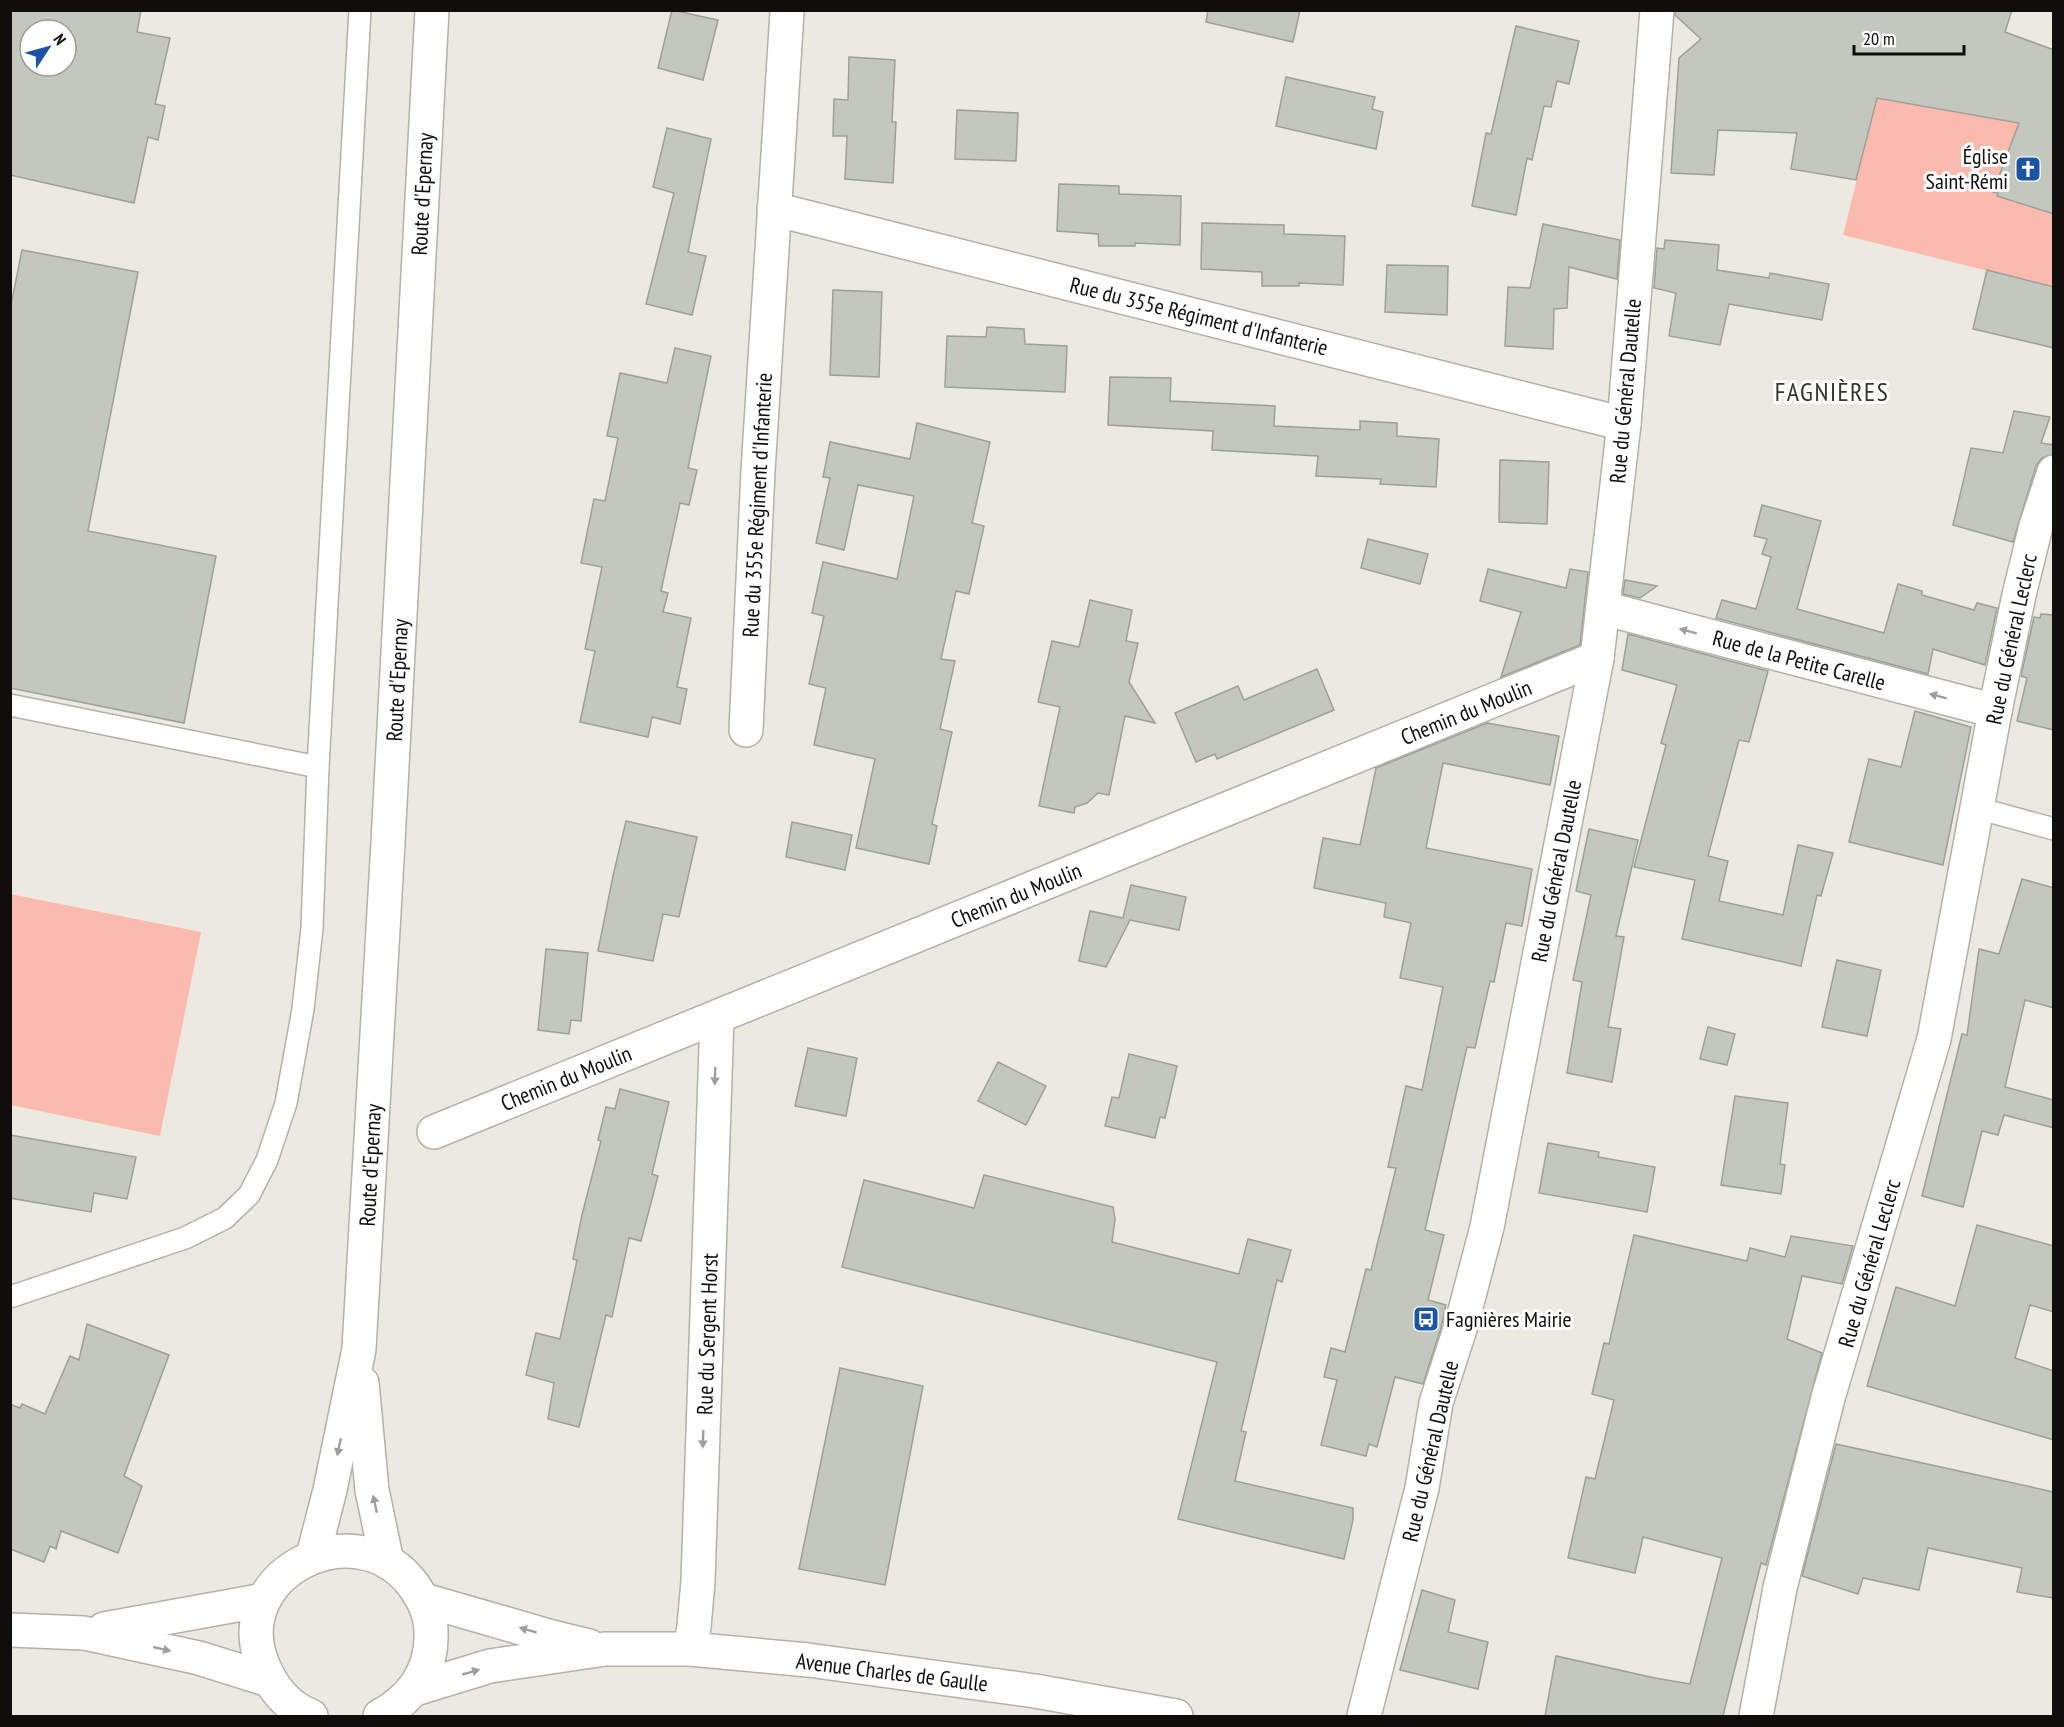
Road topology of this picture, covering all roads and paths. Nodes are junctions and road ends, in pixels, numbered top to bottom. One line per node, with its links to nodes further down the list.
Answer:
1 (360, 10): 13 (lane)
2 (432, 10): 19 (street, Route d'Epernay)
3 (1657, 10): 6 (street, Rue du Général Dautelle)
4 (787, 12): 5 (street, Rue du 355e Régiment d'Infanterie)
5 (774, 209): 6 (street, Rue du 355e Régiment d'Infanterie); 12 (street, Rue du 355e Régiment d'Infanterie)
6 (1624, 424): 8 (street, Rue du Général Dautelle)
7 (2054, 472): 11 (street, Rue du Général Leclerc)
8 (1603, 608): 9 (street, Rue du Général Dautelle); 11 (street, Rue de la Petite Carelle, one-way to 8)
9 (1598, 658): 16 (street, Chemin du Moulin); 33 (street, Rue du Général Dautelle)
10 (10, 705): 13 (lane)
11 (1995, 711): 14 (street, Rue du Général Leclerc)
12 (746, 730)
13 (318, 767): 18 (lane)
14 (1977, 808): 15 (lane); 34 (street, Rue du Général Leclerc)
15 (2054, 829)
16 (717, 1017): 17 (street, Chemin du Moulin); 27 (street, Rue du Sergent Horst, one-way to 27)
17 (434, 1132)
18 (10, 1297)
19 (359, 1349): 20 (street, Route d'Epernay, one-way to 20); 21 (street, Route d'Epernay, one-way to 19)
20 (313, 1556): 21 (street); 22 (street)
21 (387, 1562): 23 (street)
22 (264, 1600): 25 (street); 28 (street)
23 (424, 1600): 26 (street, Avenue Charles de Gaulle, one-way to 23); 29 (street)
24 (10, 1630): 25 (street)
25 (84, 1633): 28 (street, one-way to 28)
26 (605, 1649): 27 (street, Avenue Charles de Gaulle); 29 (street, Avenue Charles de Gaulle, one-way to 26)
27 (690, 1649): 32 (street, Avenue Charles de Gaulle)
28 (269, 1680): 30 (street)
29 (415, 1689): 31 (street)
30 (305, 1715)
31 (380, 1716)
32 (1176, 1716)
33 (1364, 1716)
34 (1756, 1716)

